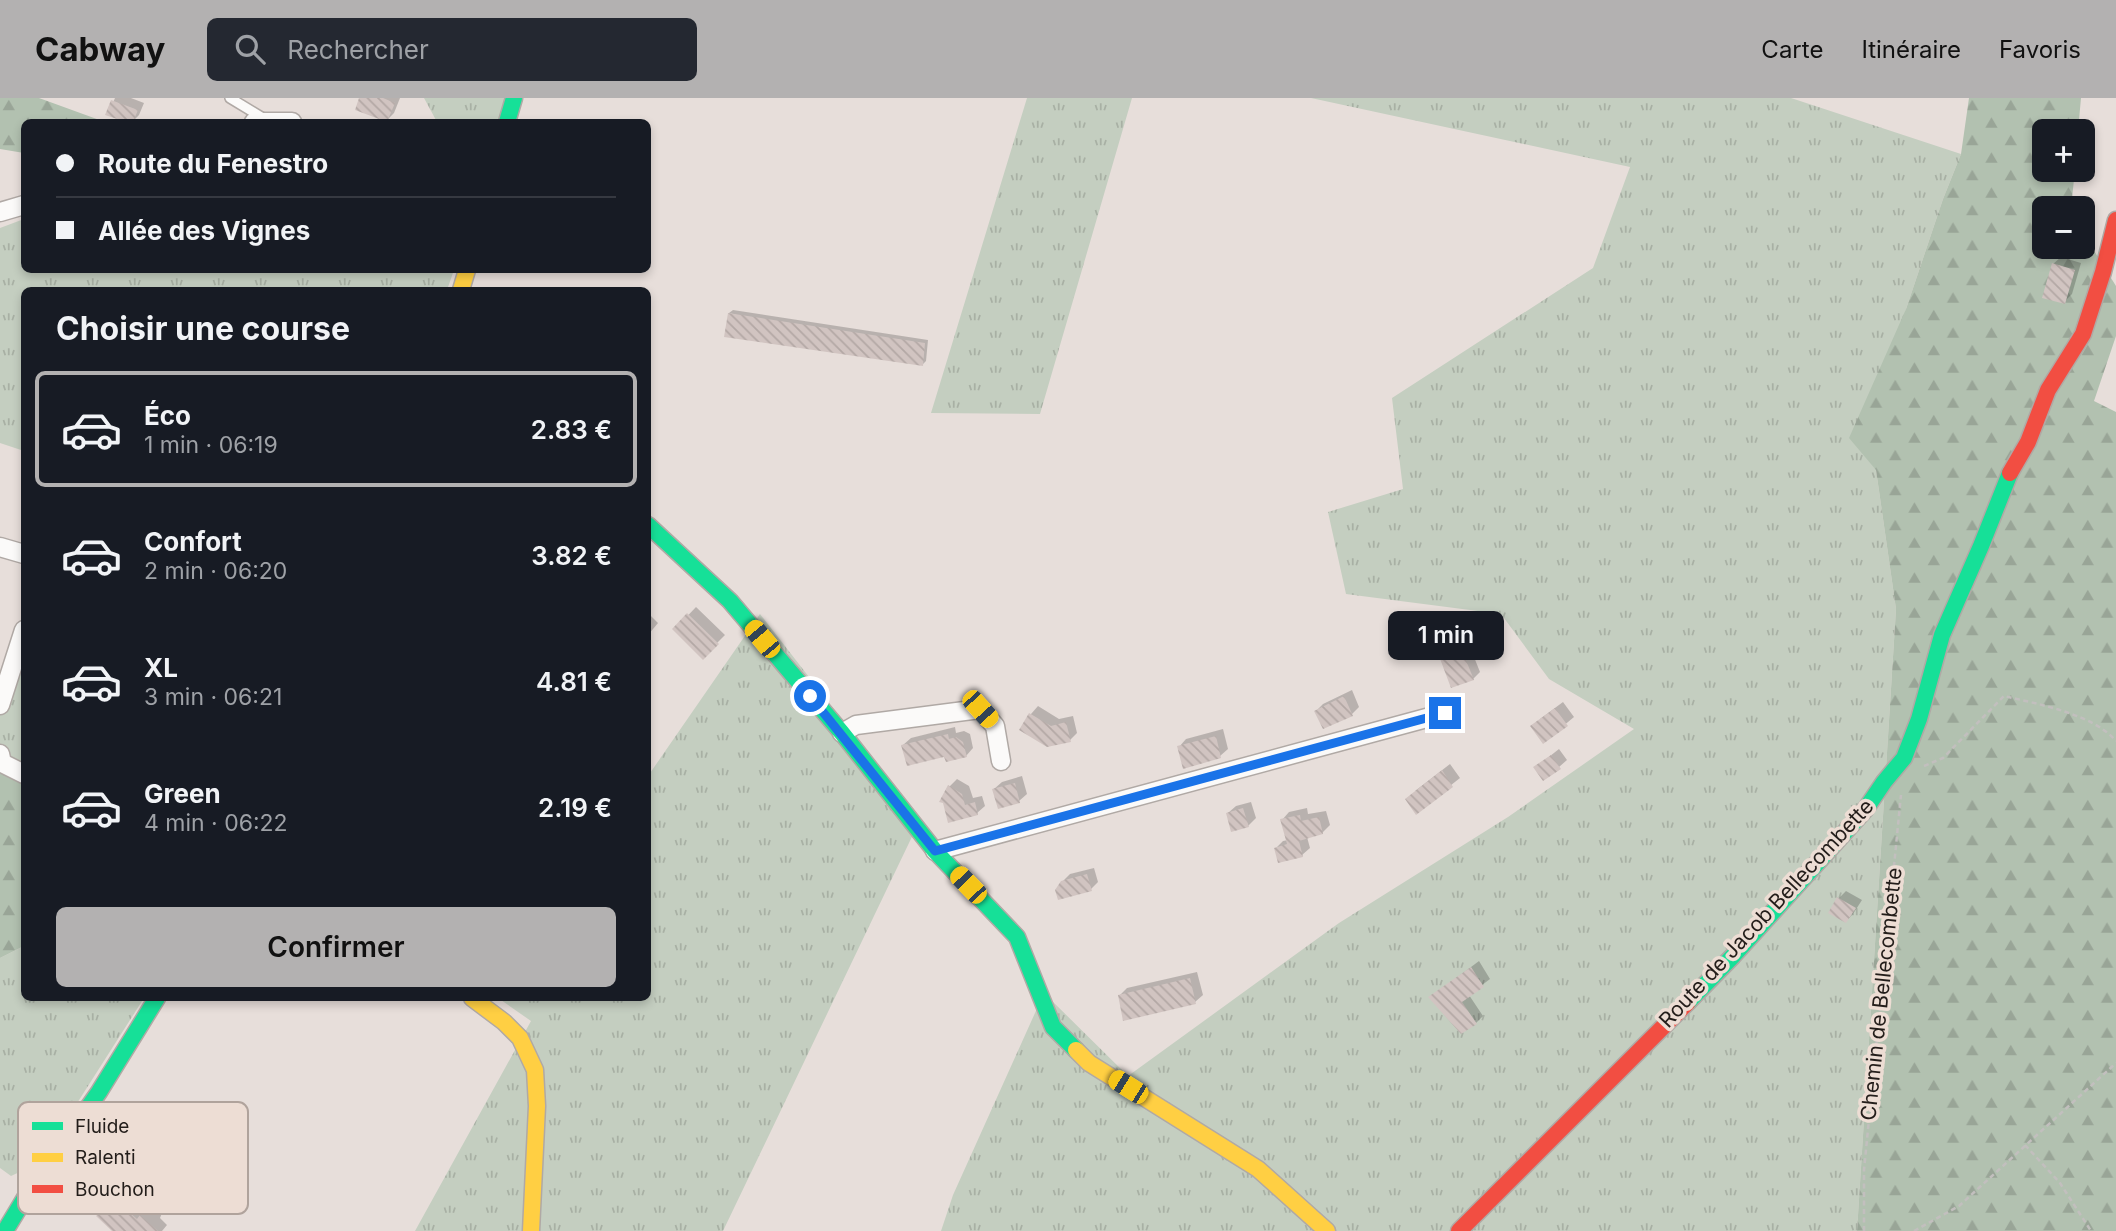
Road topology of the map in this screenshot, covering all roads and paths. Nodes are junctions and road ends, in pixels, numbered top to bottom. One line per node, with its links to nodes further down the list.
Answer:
1 (230, 98): 3 (lane)
2 (514, 98): 4 (street)
3 (257, 119)
4 (508, 119)
5 (21, 206): 6 (street)
6 (0, 212)
7 (2116, 220): 31 (street, Route de Jacob Bellecombette)
8 (651, 528): 14 (street)
9 (0, 547): 10 (street)
10 (21, 553)
11 (21, 639): 12 (street)
12 (0, 705)
13 (1445, 713): 21 (street)
14 (842, 733): 17 (street); 21 (street)
15 (2116, 741): 18 (path)
16 (1, 759): 19 (street)
17 (1001, 761)
18 (1923, 767)
19 (21, 772)
20 (1901, 789): 32 (path, Chemin de Bellecombette)
21 (935, 851): 30 (street)
22 (155, 1001): 25 (street)
23 (476, 1001): 29 (street)
24 (2116, 1063): 26 (path)
25 (93, 1102)
26 (2025, 1145): 33 (path); 34 (path)
27 (18, 1210): 28 (street)
28 (5, 1231)
29 (531, 1231)
30 (1327, 1231)
31 (1459, 1231)
32 (1864, 1231)
33 (1914, 1231)
34 (2091, 1231)

